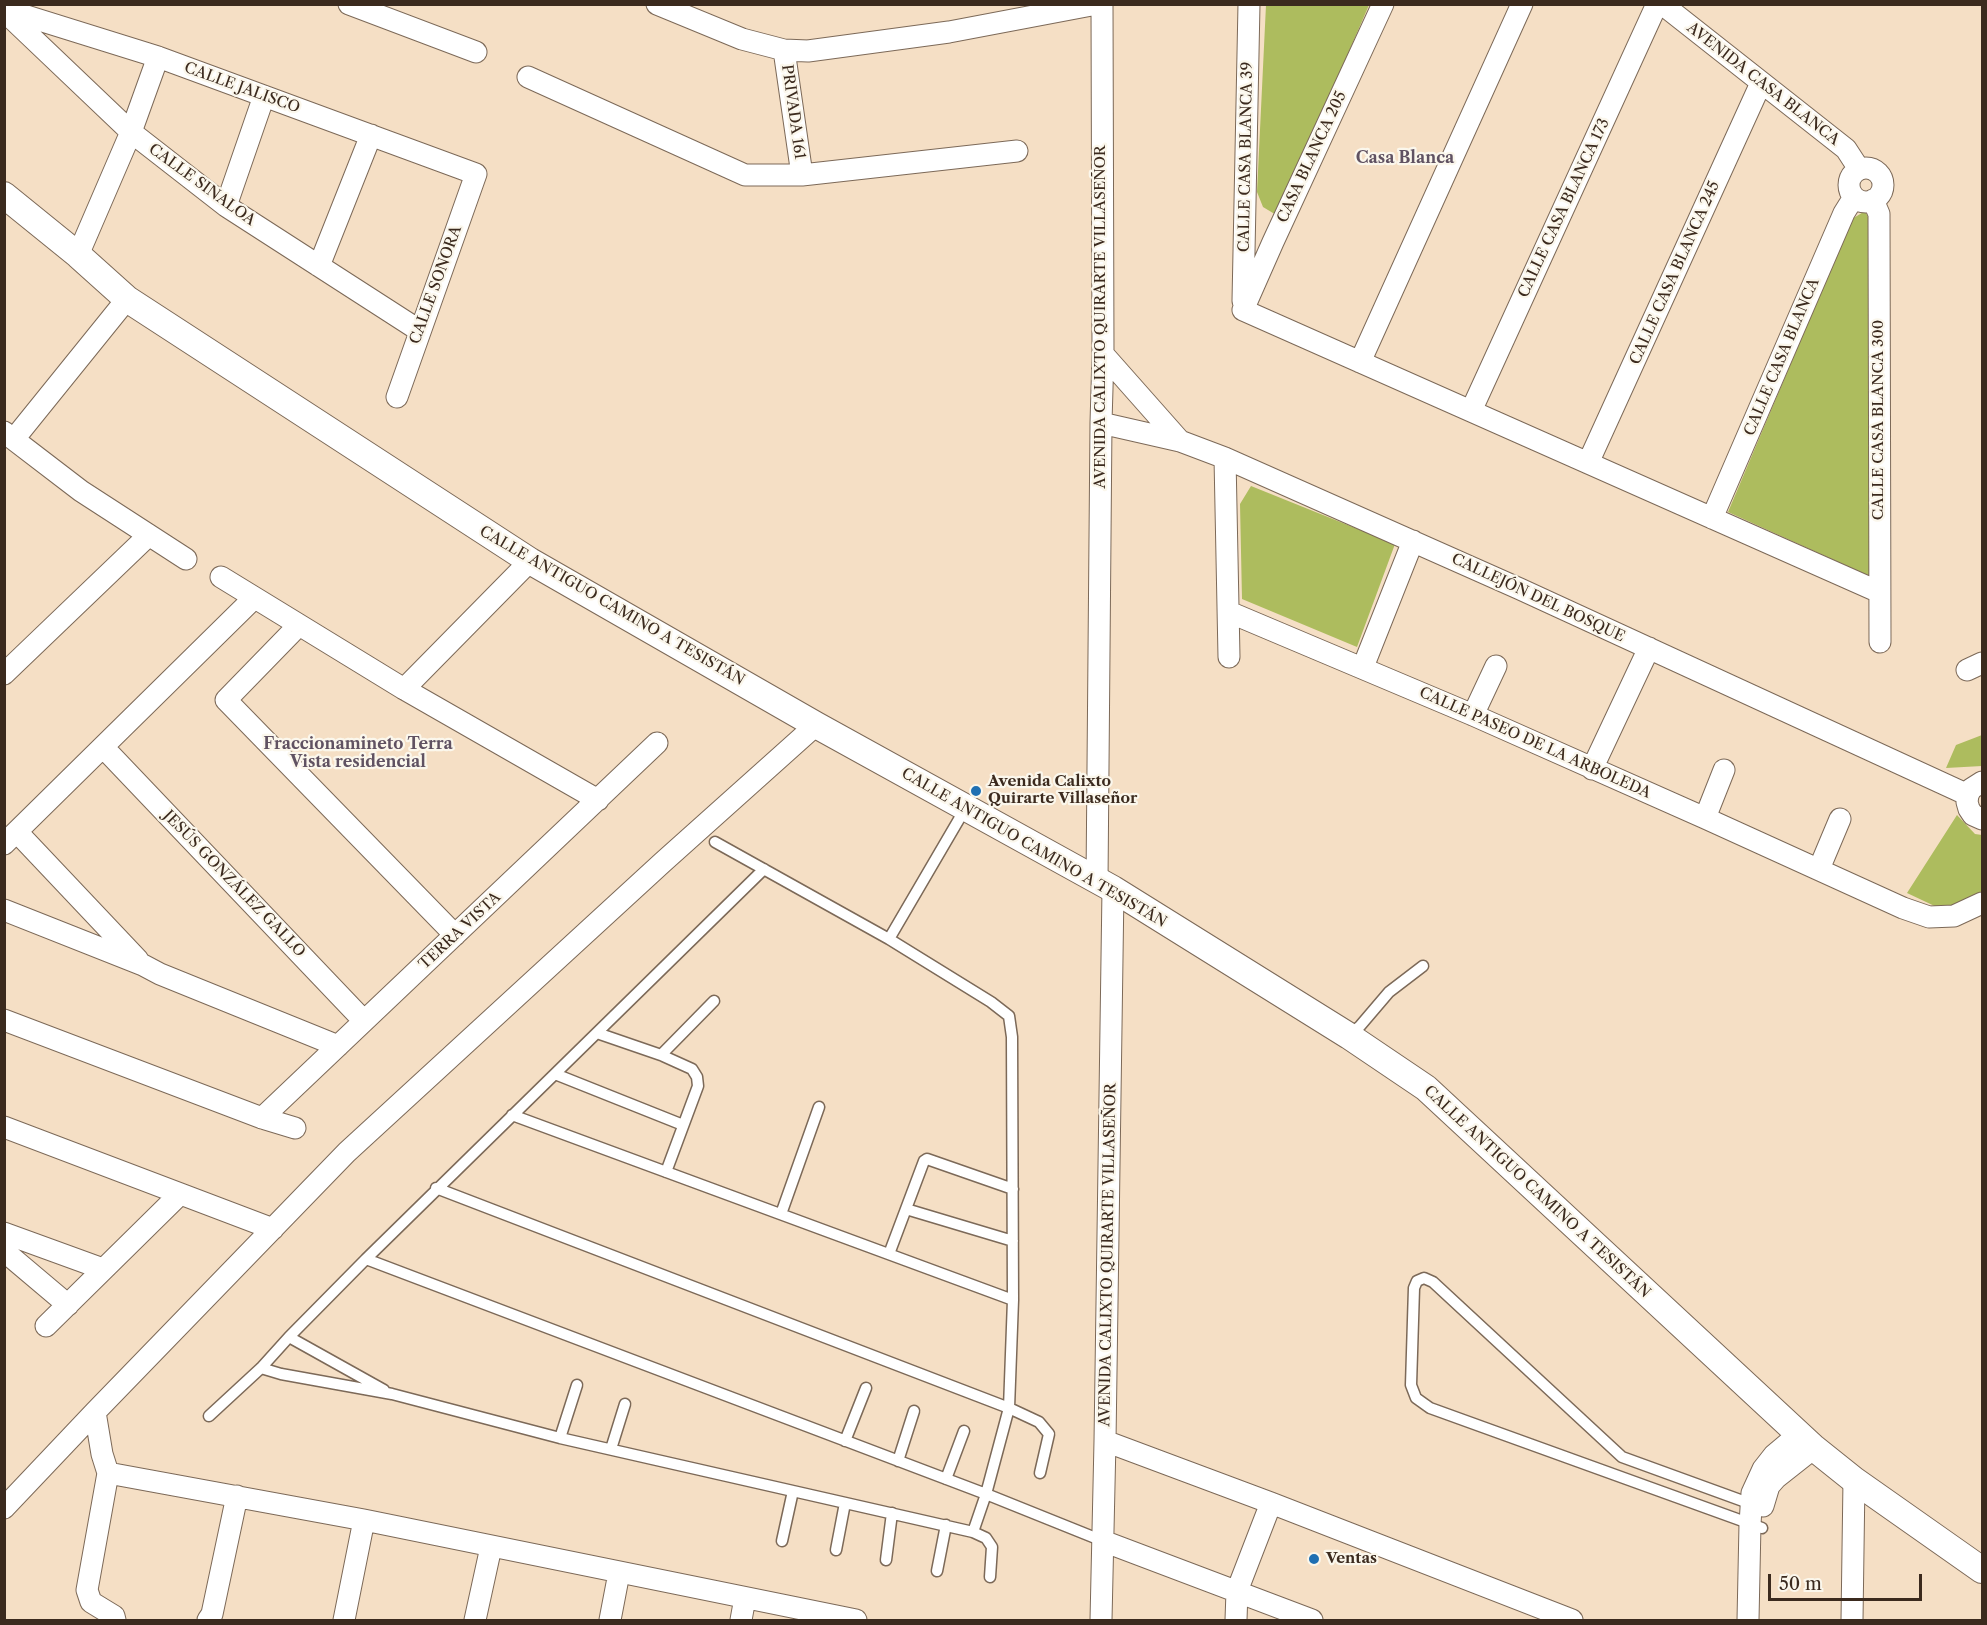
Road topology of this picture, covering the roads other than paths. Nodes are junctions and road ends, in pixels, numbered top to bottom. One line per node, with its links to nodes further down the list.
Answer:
1 (349, 4): 12 (street)
2 (657, 4): 11 (street)
3 (1097, 4): 11 (street)
4 (1102, 4): 31 (street, AVENIDA CALIXTO QUIRARTE VILLASEÑOR)
5 (1249, 4): 29 (street, CALLE CASA BLANCA 39)
6 (1383, 4): 29 (street, CASA BLANCA 205)
7 (1522, 4): 32 (street)
8 (1657, 4): 34 (street, CALLE CASA BLANCA 173)
9 (1662, 4): 15 (street, AVENIDA CASA BLANCA)
10 (4, 11): 13 (street, CALLE JALISCO); 17 (street, CALLE SINALOA)
11 (784, 50): 22 (street, PRIVADA 161)
12 (476, 52)
13 (158, 57): 16 (street, CALLE JALISCO); 17 (street)
14 (528, 77): 22 (street)
15 (1761, 83): 20 (street, AVENIDA CASA BLANCA); 39 (street, CALLE CASA BLANCA 245)
16 (264, 96): 18 (street, CALLE JALISCO); 25 (street)
17 (131, 132): 25 (street, CALLE SINALOA); 26 (street)
18 (371, 135): 21 (street, CALLE JALISCO); 27 (street)
19 (1017, 151): 22 (street)
20 (1859, 169): 24 (street); 24 (street)
21 (476, 174): 30 (street, CALLE SONORA)
22 (802, 175)
23 (4, 195): 26 (street, CALLE ANTIGUO CAMINO A TESISTÁN)
24 (1864, 198): 40 (street, CALLE CASA BLANCA); 46 (street, CALLE CASA BLANCA 300)
25 (226, 206): 27 (street, CALLE SINALOA)
26 (78, 255): 28 (street, CALLE ANTIGUO CAMINO A TESISTÁN)
27 (319, 266): 30 (street, CALLE SINALOA)
28 (127, 299): 36 (street); 44 (street, CALLE ANTIGUO CAMINO A TESISTÁN)
29 (1243, 310): 32 (street)
30 (420, 331): 33 (street, CALLE SONORA)
31 (1103, 354): 35 (street, AVENIDA CALIXTO QUIRARTE VILLASEÑOR); 37 (street)
32 (1360, 362): 34 (street)
33 (397, 397)
34 (1471, 411): 39 (street)
35 (1101, 423): 37 (street, CALLEJÓN DEL BOSQUE); 73 (street, AVENIDA CALIXTO QUIRARTE VILLASEÑOR)
36 (9, 435): 41 (street)
37 (1180, 441): 38 (street, CALLEJÓN DEL BOSQUE)
38 (1225, 458): 42 (street, CALLEJÓN DEL BOSQUE); 48 (street)
39 (1588, 464): 40 (street)
40 (1712, 518): 46 (street)
41 (149, 535): 43 (street); 55 (street)
42 (1413, 541): 51 (street, CALLEJÓN DEL BOSQUE); 54 (street)
43 (186, 559)
44 (530, 561): 56 (street); 58 (street, CALLE ANTIGUO CAMINO A TESISTÁN)
45 (221, 577): 47 (street)
46 (1879, 592): 50 (street, CALLE CASA BLANCA 300)
47 (254, 598): 49 (street); 60 (street)
48 (1229, 612): 52 (street); 54 (street, CALLE PASEO DE LA ARBOLEDA)
49 (299, 625): 56 (street); 76 (street)
50 (1880, 642)
51 (1649, 648): 61 (street); 63 (street, CALLEJÓN DEL BOSQUE)
52 (1229, 657)
53 (1496, 666): 57 (street)
54 (1363, 667): 57 (street, CALLE PASEO DE LA ARBOLEDA)
55 (4, 674)
56 (404, 689): 64 (street)
57 (1473, 715): 61 (street, CALLE PASEO DE LA ARBOLEDA)
58 (816, 725): 65 (street, CALLE ANTIGUO CAMINO A TESISTÁN); 100 (street)
59 (657, 743): 64 (street, TERRA VISTA)
60 (104, 747): 69 (street); 82 (street, JESÚS GONZÁLEZ GALLO)
61 (1592, 769): 66 (street, CALLE PASEO DE LA ARBOLEDA)
62 (1724, 770): 66 (street)
63 (1975, 789): 68 (street)
64 (598, 800): 76 (street, TERRA VISTA)
65 (966, 808): 73 (street, CALLE ANTIGUO CAMINO A TESISTÁN); 77 (lane)
66 (1705, 818): 72 (street, CALLE PASEO DE LA ARBOLEDA)
67 (1840, 819): 72 (street)
68 (1983, 819)
69 (11, 838): 78 (street)
70 (715, 842): 71 (lane)
71 (764, 870): 77 (lane); 83 (lane)
72 (1819, 870): 74 (street, CALLE PASEO DE LA ARBOLEDA)
73 (1105, 885): 84 (street, CALLE ANTIGUO CAMINO A TESISTÁN); 123 (street, AVENIDA CALIXTO QUIRARTE VILLASEÑOR)
74 (1983, 903)
75 (4, 910): 78 (street)
76 (455, 935): 82 (street, TERRA VISTA)
77 (889, 939): 96 (lane)
78 (143, 965): 85 (street)
79 (1423, 966): 84 (lane)
80 (714, 1001): 86 (lane)
81 (4, 1020): 90 (street)
82 (364, 1021): 85 (street, TERRA VISTA)
83 (597, 1033): 86 (lane); 87 (lane)
84 (1349, 1036): 124 (street, CALLE ANTIGUO CAMINO A TESISTÁN)
85 (338, 1046): 90 (street, TERRA VISTA)
86 (661, 1055): 91 (lane)
87 (555, 1074): 89 (lane); 91 (lane)
88 (819, 1107): 99 (lane)
89 (512, 1115): 94 (lane); 95 (lane)
90 (262, 1118): 93 (street)
91 (684, 1125): 94 (lane)
92 (4, 1127): 97 (street)
93 (295, 1128)
94 (666, 1172): 99 (lane)
95 (436, 1188): 105 (lane); 116 (lane)
96 (1013, 1189): 98 (lane); 102 (lane)
97 (180, 1194): 100 (street); 106 (street)
98 (906, 1209): 102 (lane); 104 (lane)
99 (781, 1214): 104 (lane)
100 (273, 1229): 118 (street)
101 (4, 1233): 106 (street)
102 (1013, 1241): 107 (lane)
103 (4, 1251): 108 (street)
104 (889, 1254): 107 (lane)
105 (366, 1259): 110 (lane); 122 (lane)
106 (104, 1269): 108 (street)
107 (1013, 1300): 116 (lane)
108 (68, 1305): 109 (street)
109 (46, 1326)
110 (289, 1337): 111 (lane); 114 (lane)
111 (261, 1368): 114 (lane); 119 (lane)
112 (577, 1385): 121 (lane)
113 (866, 1388): 122 (lane)
114 (392, 1394): 121 (lane)
115 (625, 1404): 125 (lane)
116 (1009, 1408): 129 (lane); 134 (lane)
117 (914, 1411): 127 (lane)
118 (96, 1412): 128 (street); 138 (street)
119 (209, 1416)
120 (964, 1431): 131 (lane)
121 (560, 1438): 125 (lane)
122 (845, 1441): 127 (lane)
123 (1106, 1441): 137 (street); 145 (street, AVENIDA CALIXTO QUIRARTE VILLASEÑOR)
124 (1806, 1441): 132 (street, CALLE ANTIGUO CAMINO A TESISTÁN); 140 (street)
125 (611, 1449): 133 (lane)
126 (1622, 1457): 130 (lane); 130 (lane); 140 (lane)
127 (898, 1461): 131 (lane)
128 (108, 1473): 135 (street); 155 (street)
129 (1040, 1473)
130 (1616, 1476): 140 (lane)
131 (946, 1479): 134 (lane)
132 (1854, 1480): 149 (street, CALLE ANTIGUO CAMINO A TESISTÁN); 168 (street)
133 (793, 1491): 136 (lane); 144 (lane)
134 (986, 1494): 143 (lane); 145 (lane)
135 (237, 1496): 141 (street); 156 (street)
136 (845, 1503): 139 (lane); 147 (lane)
137 (1270, 1503): 153 (street); 165 (street)
138 (4, 1508)
139 (892, 1513): 142 (lane); 148 (lane)
140 (1756, 1516): 166 (street); 167 (street)
141 (363, 1520): 146 (street); 157 (street)
142 (946, 1526): 143 (lane); 150 (lane)
143 (973, 1532): 152 (lane)
144 (782, 1541)
145 (1103, 1541): 153 (street); 162 (street, AVENIDA CALIXTO QUIRARTE VILLASEÑOR)
146 (491, 1547): 151 (street); 158 (street)
147 (836, 1550)
148 (886, 1560)
149 (1983, 1570)
150 (937, 1571)
151 (619, 1573): 154 (street); 159 (street)
152 (990, 1577)
153 (1237, 1591): 163 (street); 164 (street)
154 (745, 1598): 160 (street); 161 (street)
155 (115, 1620)
156 (208, 1620)
157 (344, 1620)
158 (475, 1620)
159 (610, 1620)
160 (741, 1620)
161 (856, 1620)
162 (1101, 1620)
163 (1236, 1620)
164 (1312, 1620)
165 (1572, 1620)
166 (1748, 1620)
167 (1761, 1620)
168 (1852, 1620)

